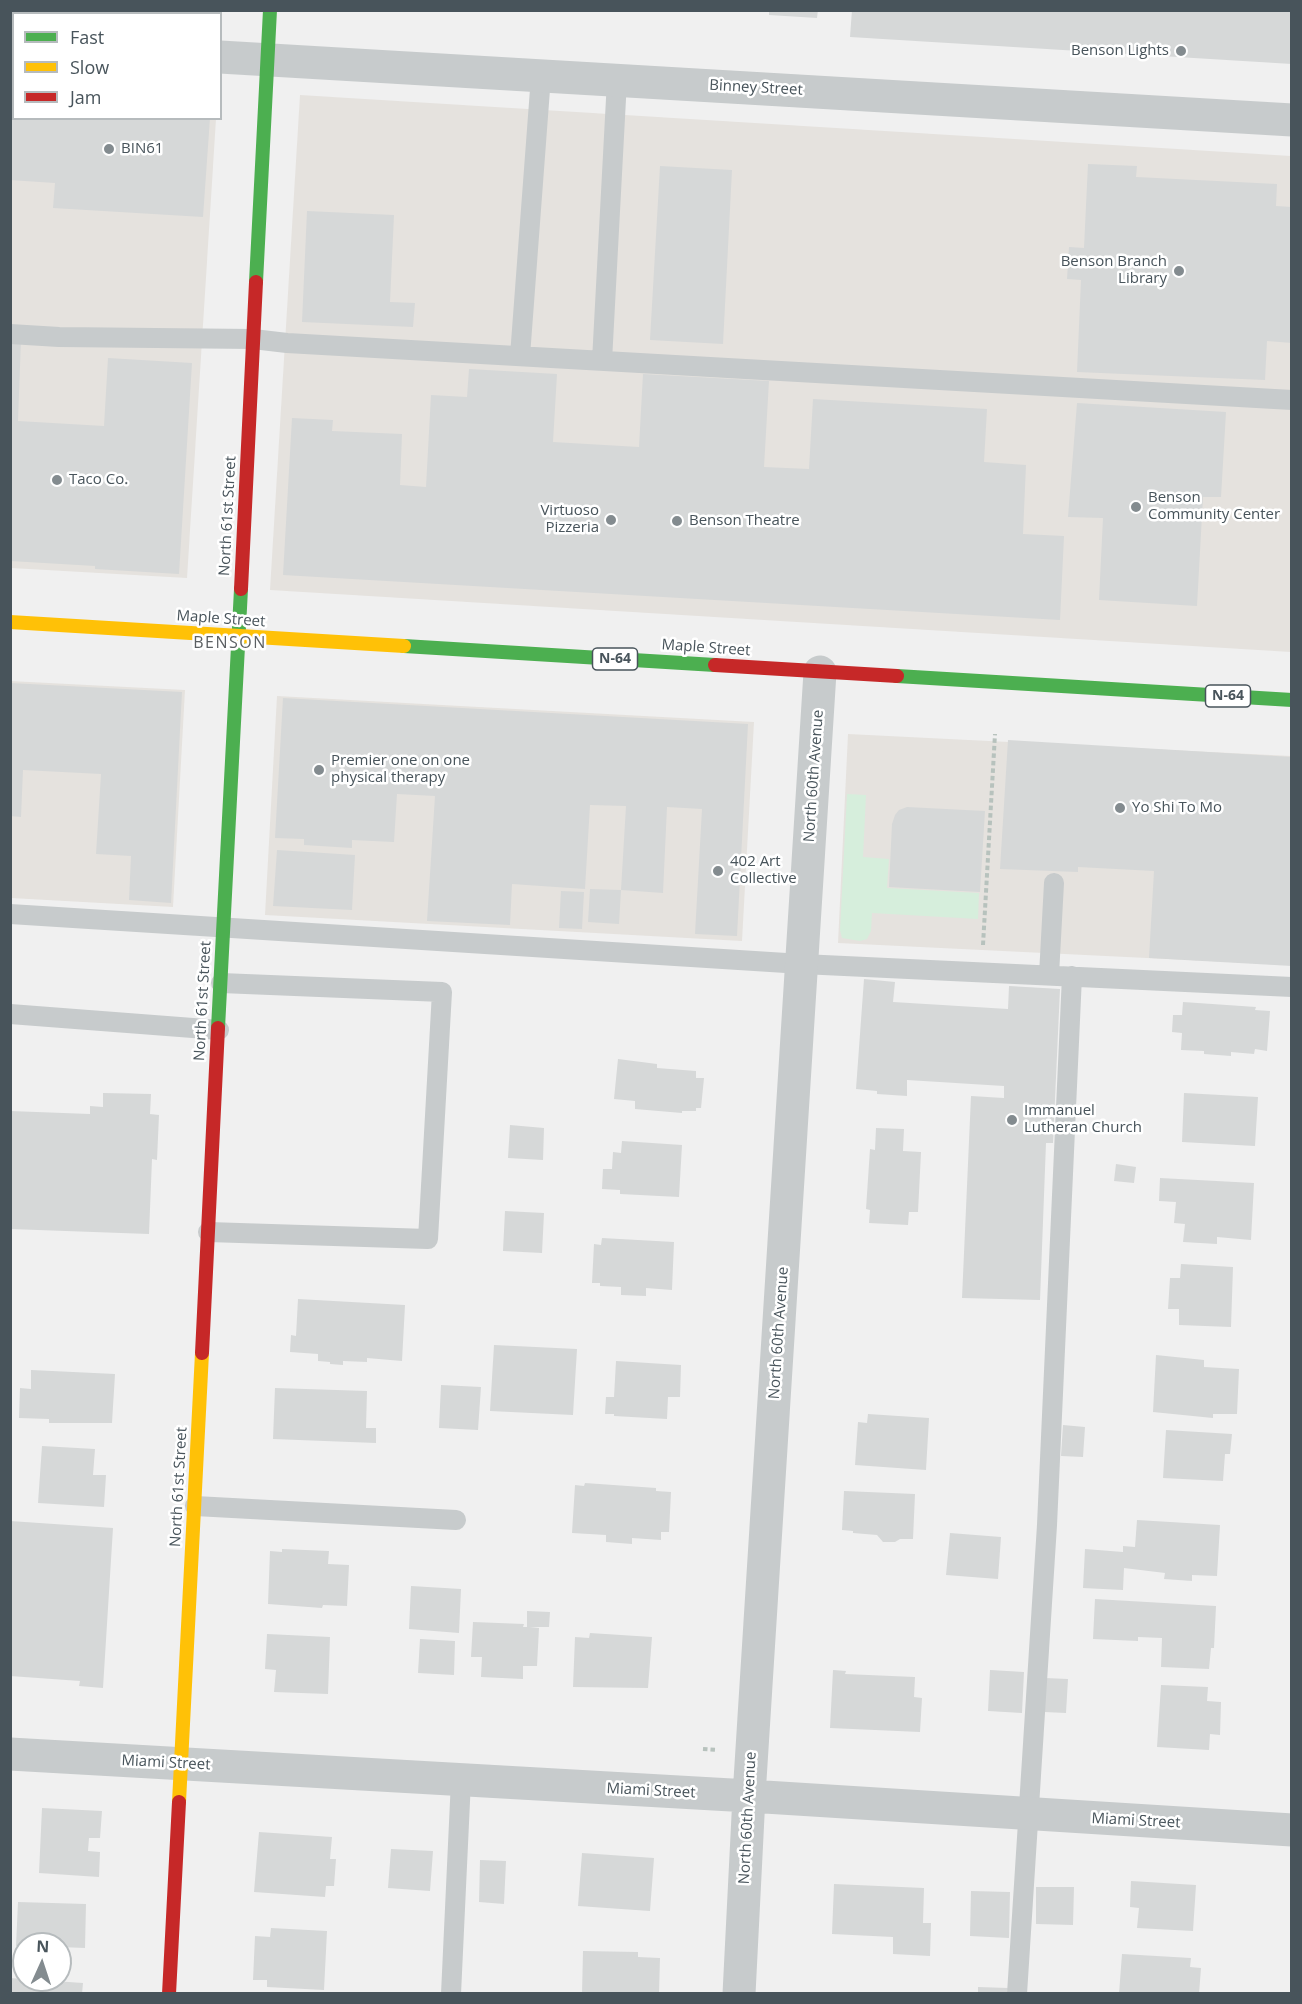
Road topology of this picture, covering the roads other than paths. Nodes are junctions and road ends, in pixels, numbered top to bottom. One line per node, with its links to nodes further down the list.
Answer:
1 (270, 10): 3 (street, North 61st Street)
2 (222, 57): 3 (street, Binney Street)
3 (267, 60): 4 (street, Binney Street); 8 (street, North 61st Street)
4 (541, 76): 5 (street, Binney Street); 9 (lane)
5 (617, 80): 6 (street, Binney Street); 10 (lane)
6 (1292, 120)
7 (10, 333): 8 (lane)
8 (253, 339): 9 (lane); 13 (street, North 61st Street)
9 (520, 356): 10 (lane)
10 (602, 361): 11 (lane)
11 (1292, 400)
12 (10, 622): 13 (street, Maple Street / N-64)
13 (238, 636): 14 (street, Maple Street / N-64); 18 (street, North 61st Street)
14 (820, 672): 15 (street, Maple Street / N-64); 19 (street, North 60th Avenue)
15 (1292, 700)
16 (1054, 883): 20 (lane)
17 (10, 914): 18 (lane)
18 (224, 927): 19 (lane); 22 (street, North 61st Street)
19 (802, 964): 20 (lane); 32 (street, North 60th Avenue)
20 (1048, 975): 21 (lane)
21 (1072, 976): 23 (lane); 33 (lane)
22 (221, 983): 25 (street, North 61st Street); 26 (lane)
23 (1292, 987)
24 (10, 1014): 25 (lane)
25 (219, 1030): 26 (street, North 61st Street)
26 (208, 1232): 27 (street, North 61st Street)
27 (195, 1506): 28 (lane); 30 (street, North 61st Street)
28 (456, 1520)
29 (10, 1754): 30 (street, Miami Street)
30 (182, 1764): 31 (street, Miami Street); 35 (street, North 61st Street)
31 (461, 1780): 32 (street, Miami Street); 36 (lane)
32 (749, 1796): 33 (street, Miami Street); 37 (street, North 60th Avenue)
33 (1029, 1814): 34 (street, Miami Street); 38 (lane)
34 (1292, 1830)
35 (169, 1994)
36 (451, 1994)
37 (739, 1994)
38 (1017, 1994)

